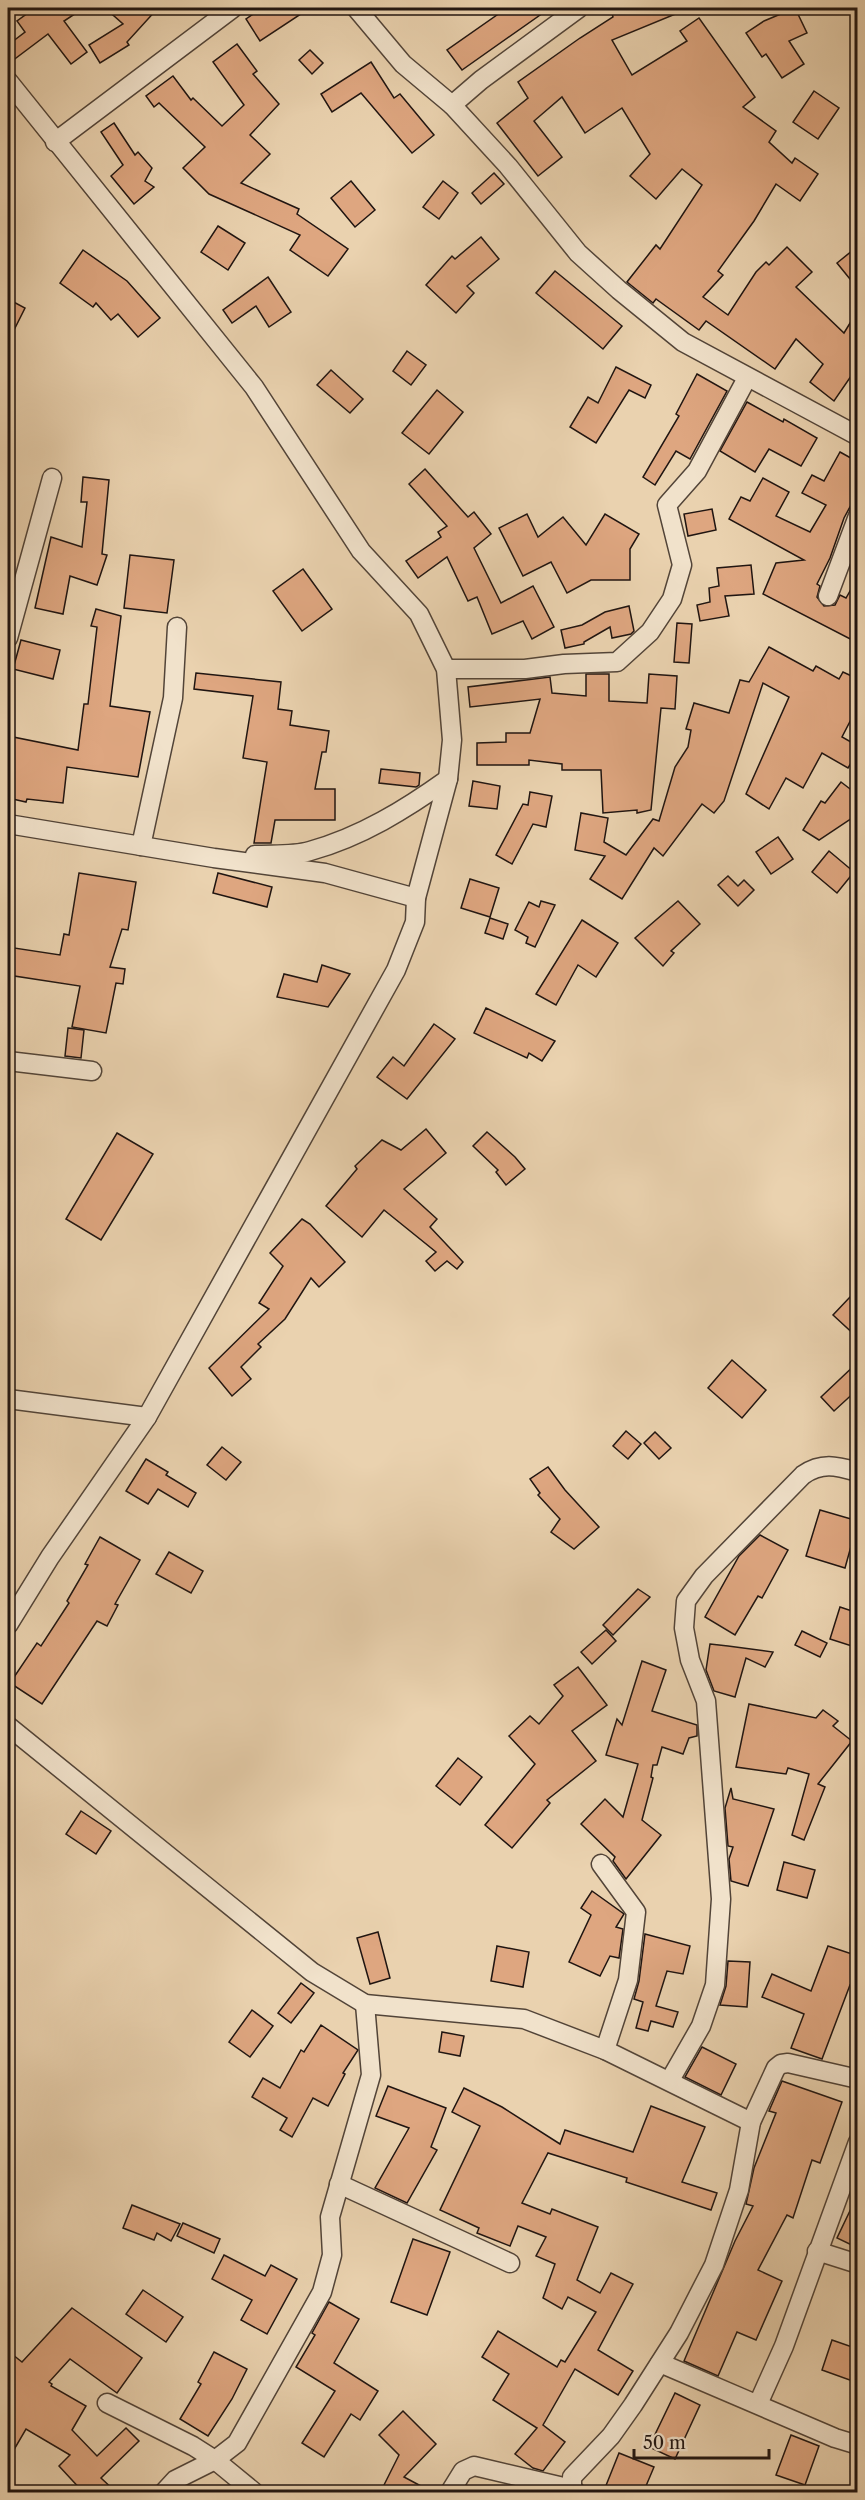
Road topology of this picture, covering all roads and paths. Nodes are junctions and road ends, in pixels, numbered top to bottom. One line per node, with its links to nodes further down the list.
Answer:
1 (233, 8): 6 (street)
2 (356, 8): 5 (street)
3 (579, 8): 5 (street)
4 (8, 81): 6 (street)
5 (452, 105): 7 (street)
6 (55, 142): 14 (street)
7 (747, 378): 8 (street); 14 (street)
8 (858, 436)
9 (52, 478): 13 (street)
10 (858, 516): 11 (street)
11 (828, 596)
12 (177, 627): 17 (street)
13 (8, 638)
14 (446, 669): 15 (street)
15 (448, 779): 18 (street); 19 (street)
16 (8, 824): 17 (street)
17 (141, 846): 18 (street)
18 (214, 858): 19 (street)
19 (416, 898): 23 (street)
20 (8, 1060): 21 (street)
21 (92, 1071)
22 (8, 1399): 23 (street)
23 (147, 1417): 25 (street)
24 (858, 1472): 31 (street)
25 (8, 1625)
26 (8, 1726): 28 (street)
27 (601, 1864): 29 (street)
28 (365, 2004): 29 (street); 34 (street)
29 (605, 2050): 31 (street)
30 (858, 2079): 32 (street)
31 (670, 2080): 32 (street)
32 (751, 2122): 38 (street)
33 (858, 2142): 35 (street)
34 (339, 2184): 36 (street); 42 (street)
35 (817, 2251): 37 (street); 40 (street)
36 (510, 2263)
37 (858, 2264)
38 (660, 2363): 40 (street); 43 (street)
39 (106, 2403): 42 (street)
40 (758, 2404): 41 (street)
41 (858, 2445)
42 (215, 2460): 44 (street); 45 (street)
43 (571, 2491): 46 (street)
44 (164, 2493)
45 (254, 2493)
46 (450, 2493)

